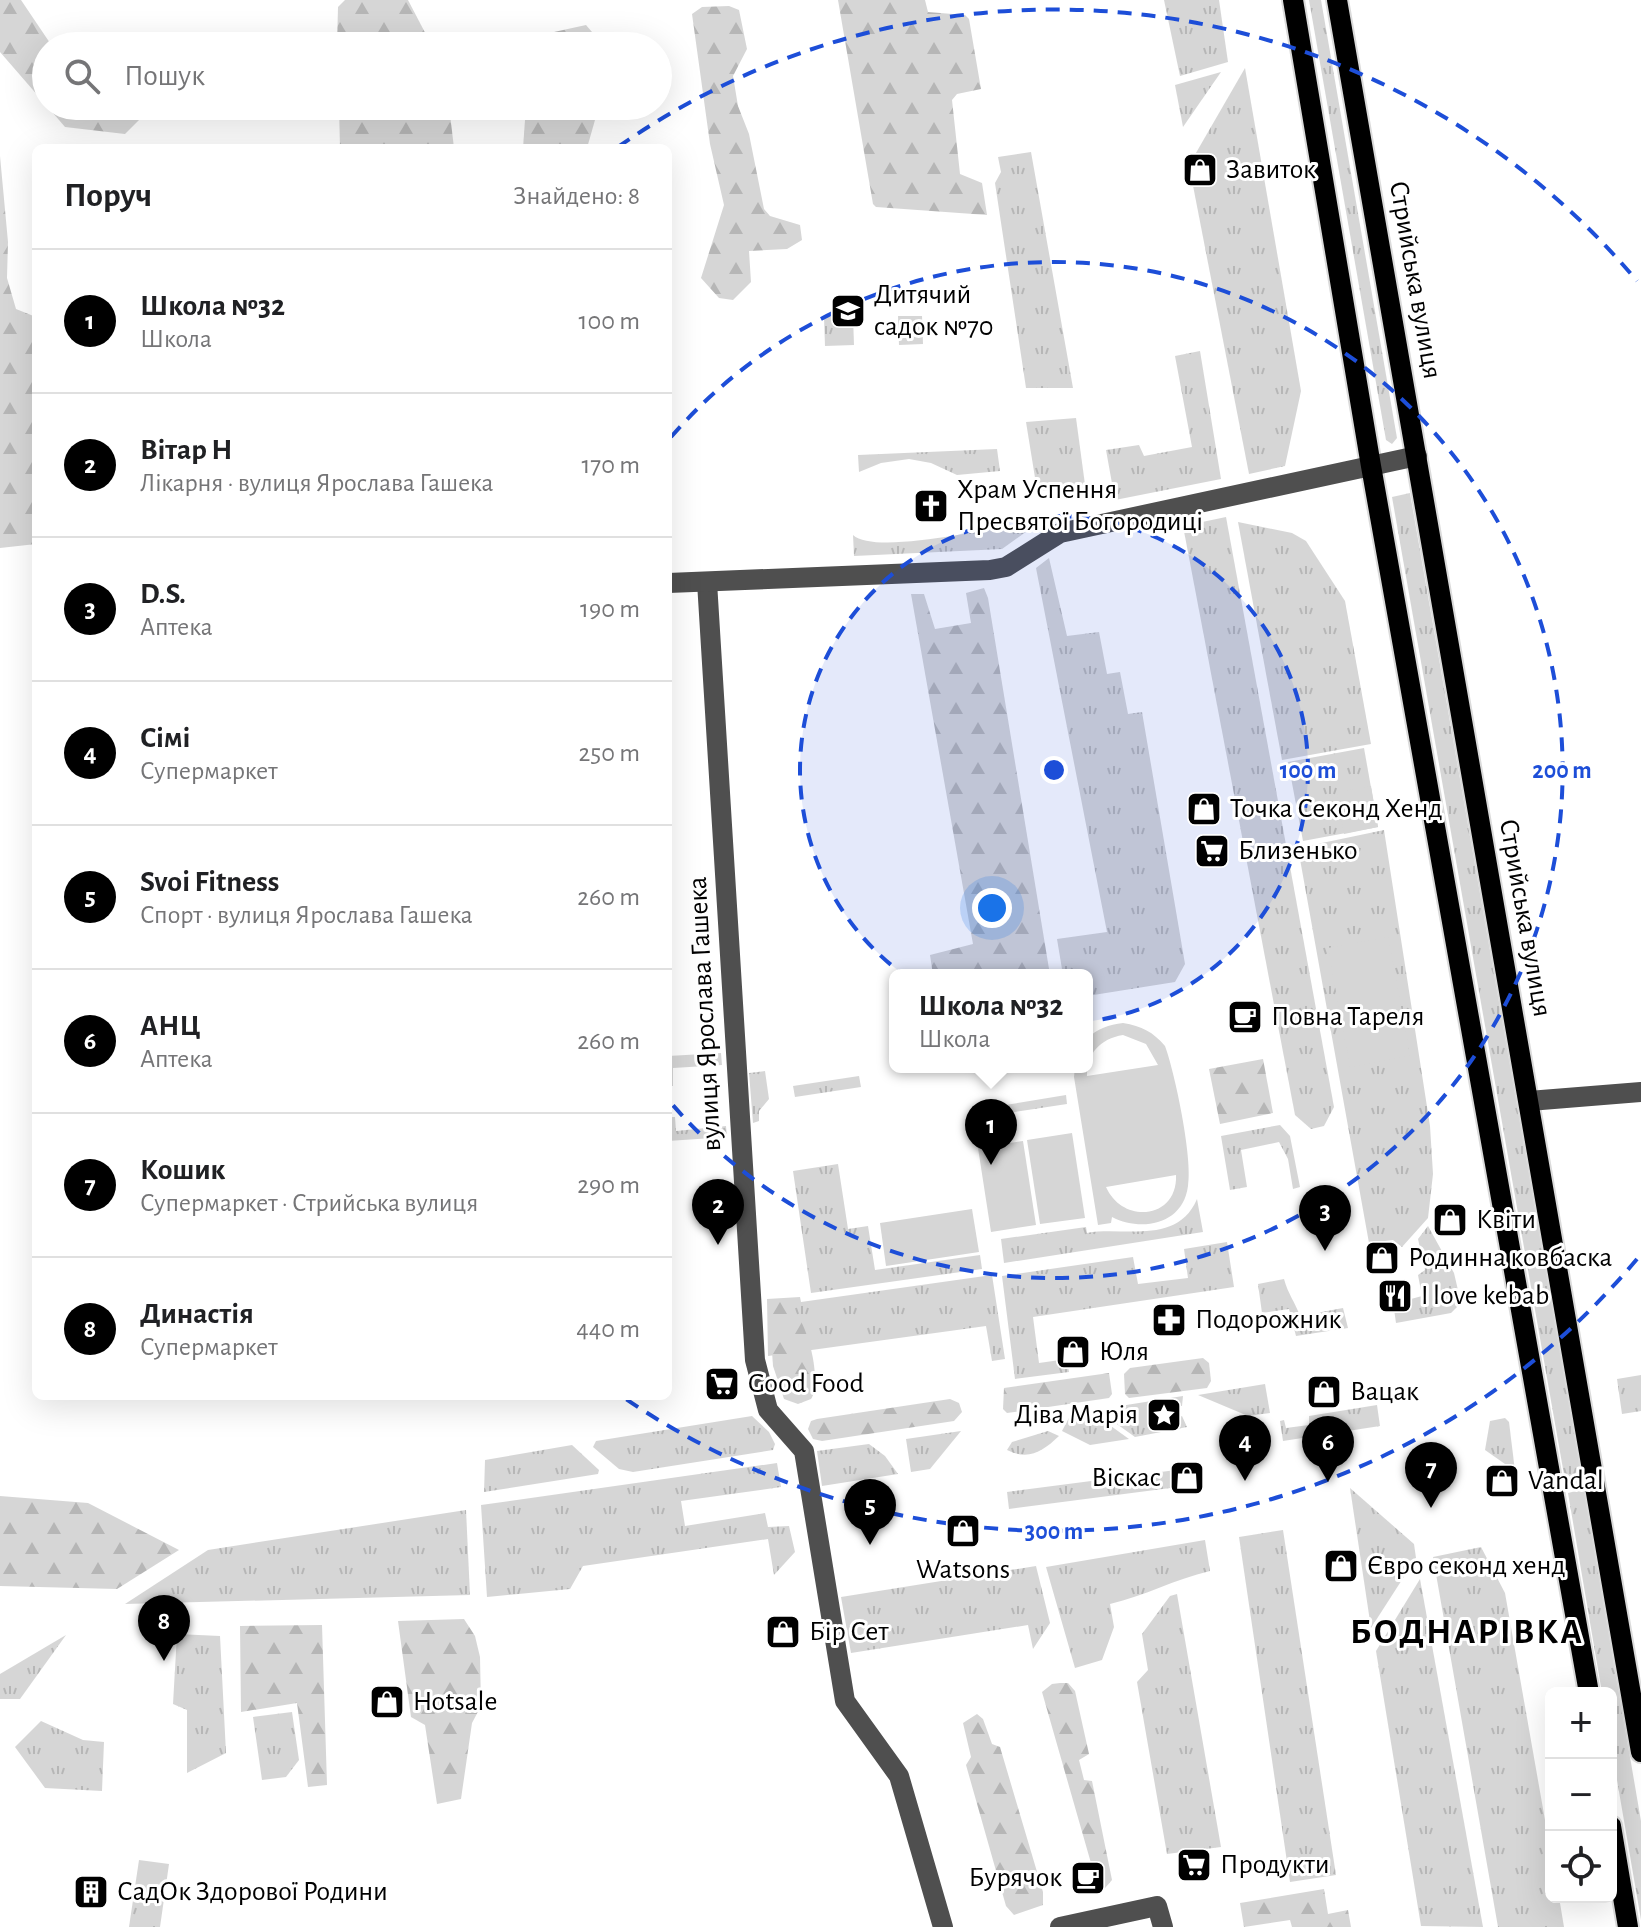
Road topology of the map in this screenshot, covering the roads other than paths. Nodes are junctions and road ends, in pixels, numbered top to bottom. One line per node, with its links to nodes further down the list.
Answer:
1 (1293, 0): 4 (main road)
2 (1337, 0): 3 (main road, Стрийська вулиця)
3 (1417, 456): 4 (street); 8 (main road, Стрийська вулиця)
4 (1371, 466): 5 (street); 9 (main road)
5 (707, 582): 6 (street); 12 (street, вулиця Ярослава Гашека)
6 (672, 583)
7 (1641, 1092): 8 (street)
8 (1529, 1101): 10 (main road, Стрийська вулиця)
9 (1588, 1687)
10 (1641, 1752)
11 (1612, 1831): 15 (main road)
12 (943, 1927)
13 (1060, 1927): 14 (street)
14 (1163, 1927)
15 (1628, 1927)

